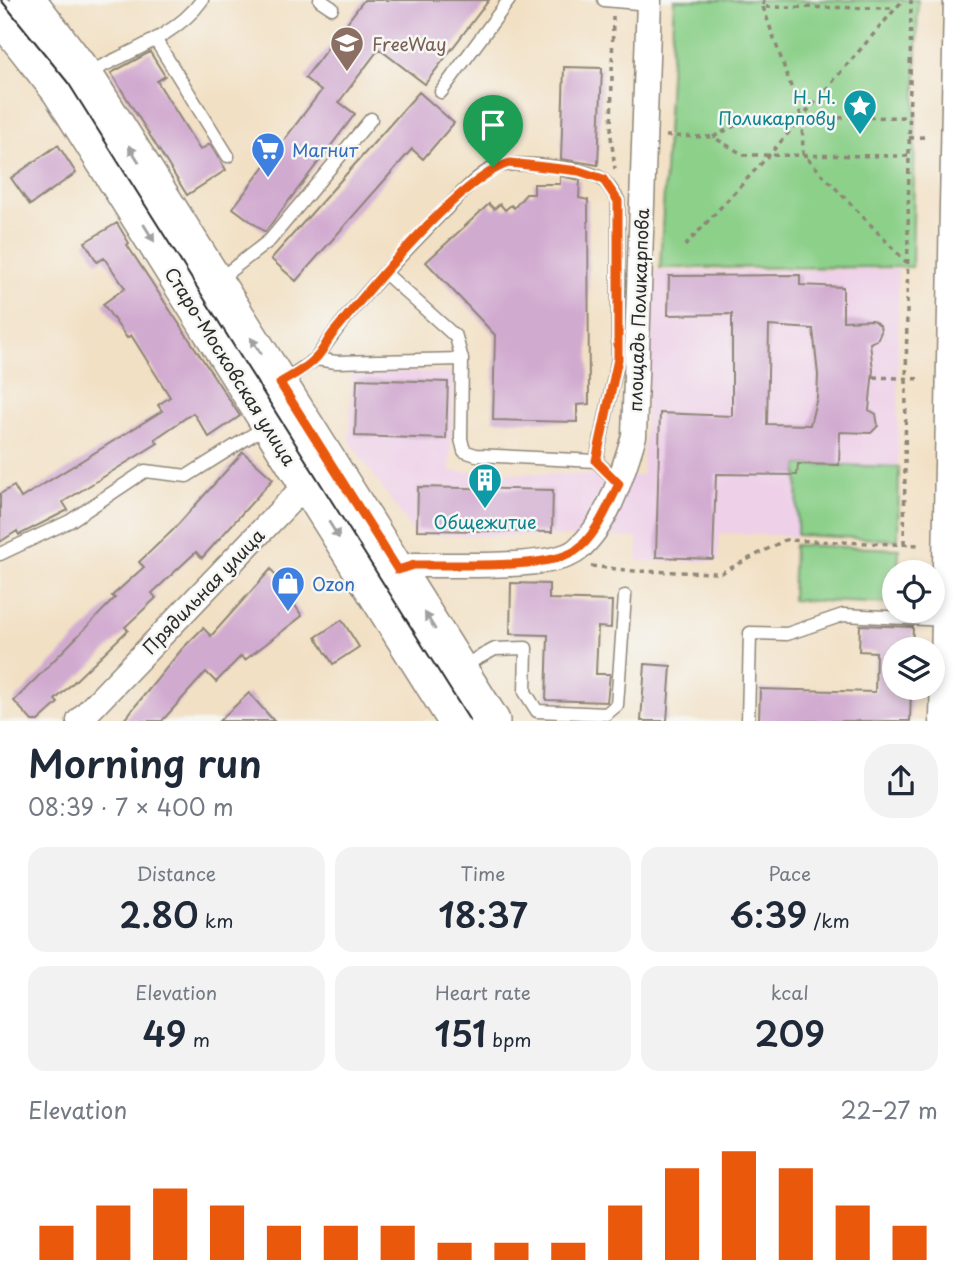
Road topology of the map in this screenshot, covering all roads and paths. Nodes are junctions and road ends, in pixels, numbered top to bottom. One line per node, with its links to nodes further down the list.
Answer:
1 (28, 0): 16 (main road)
2 (202, 0): 15 (lane)
3 (320, 0): 12 (lane)
4 (509, 0): 17 (lane)
5 (764, 0): 11 (path)
6 (903, 0): 13 (path)
7 (911, 0): 18 (path)
8 (963, 0): 50 (main road)
9 (608, 1): 10 (lane); 29 (path)
10 (649, 2): 43 (street, площадь Поликарпова)
11 (763, 7): 13 (path); 19 (path)
12 (332, 8)
13 (897, 8): 19 (path)
14 (0, 15): 16 (main road, Старо-Московская улица)
15 (155, 39): 16 (lane); 27 (lane)
16 (72, 82): 33 (main road, one-way to 16); 40 (main road, Старо-Московская улица, one-way to 40)
17 (441, 92)
18 (909, 117): 19 (path); 24 (path)
19 (802, 118): 22 (path); 25 (path); 26 (path)
20 (371, 119): 33 (lane)
21 (667, 136): 22 (path)
22 (713, 137): 25 (path)
23 (924, 137): 24 (path)
24 (909, 138): 28 (path)
25 (771, 153): 26 (path); 30 (path)
26 (803, 154): 28 (path); 31 (path)
27 (229, 156)
28 (908, 156): 31 (path)
29 (618, 201): 32 (lane); 41 (lane)
30 (685, 246)
31 (907, 263): 37 (path)
32 (384, 273): 34 (lane); 35 (lane)
33 (215, 282): 39 (main road, one-way to 33)
34 (316, 359): 35 (lane); 39 (lane)
35 (463, 359): 41 (lane)
36 (873, 377): 37 (path)
37 (905, 379): 38 (path); 44 (path)
38 (922, 379)
39 (280, 383): 42 (main road)
40 (268, 425): 42 (main road, Старо-Московская улица); 46 (lane)
41 (596, 461): 43 (lane)
42 (317, 473): 48 (main road); 52 (main road, Старо-Московская улица, one-way to 52); 53 (street, Прядильная улица)
43 (619, 484): 47 (street, площадь Поликарпова)
44 (904, 544): 45 (path); 47 (path)
45 (921, 545)
46 (0, 554)
47 (555, 561): 48 (street)
48 (398, 570): 51 (main road, one-way to 48)
49 (625, 596): 51 (lane)
50 (951, 620): 55 (lane); 56 (main road)
51 (459, 668): 54 (main road)
52 (451, 719)
53 (79, 721)
54 (492, 721)
55 (748, 721)
56 (949, 721)

